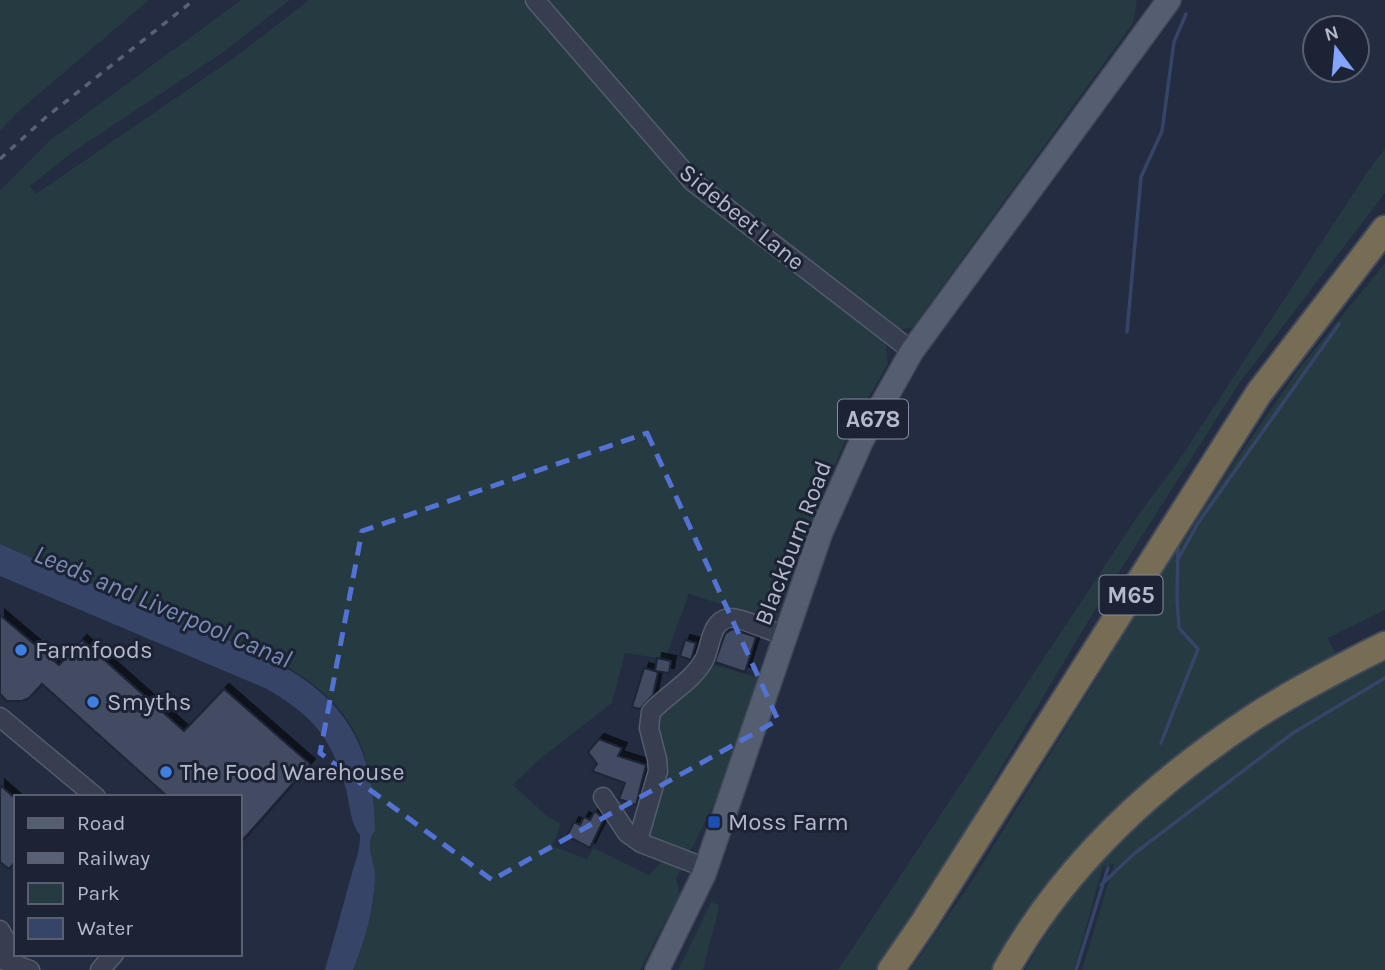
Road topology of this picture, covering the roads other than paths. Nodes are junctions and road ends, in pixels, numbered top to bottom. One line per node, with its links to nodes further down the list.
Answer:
1 (536, 0): 4 (street, Sidebeet Lane)
2 (1169, 0): 4 (main road, Blackburn Road / A678)
3 (1385, 229): 18 (highway, M65)
4 (912, 351): 5 (main road, Blackburn Road / A678)
5 (786, 636): 10 (street); 11 (main road, Blackburn Road / A678)
6 (1385, 645): 19 (highway)
7 (0, 717): 8 (street)
8 (94, 795)
9 (603, 797): 10 (street)
10 (641, 842): 11 (street)
11 (706, 868): 17 (main road, Blackburn Road / A678)
12 (0, 930): 14 (street)
13 (112, 956): 16 (street)
14 (1, 959): 15 (street)
15 (30, 970)
16 (100, 970)
17 (657, 970)
18 (891, 970)
19 (1006, 970)

